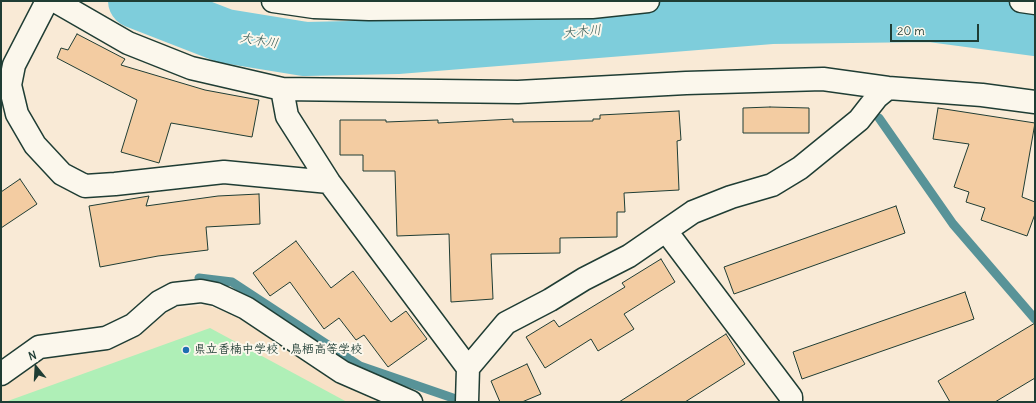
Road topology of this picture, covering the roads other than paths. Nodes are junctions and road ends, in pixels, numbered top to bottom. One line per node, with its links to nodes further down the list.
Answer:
1 (47, 1): 11 (street)
2 (55, 1): 9 (street)
3 (273, 1): 7 (street)
4 (648, 1): 7 (street)
5 (1020, 1): 6 (street)
6 (1035, 3)
7 (592, 4)
8 (888, 88): 9 (street); 10 (street); 12 (street)
9 (282, 89): 11 (street)
10 (1035, 102)
11 (329, 182): 13 (street)
12 (666, 231): 13 (street); 17 (street)
13 (468, 368): 16 (street)
14 (1, 374): 15 (street)
15 (411, 402)
16 (467, 402)
17 (791, 402)

